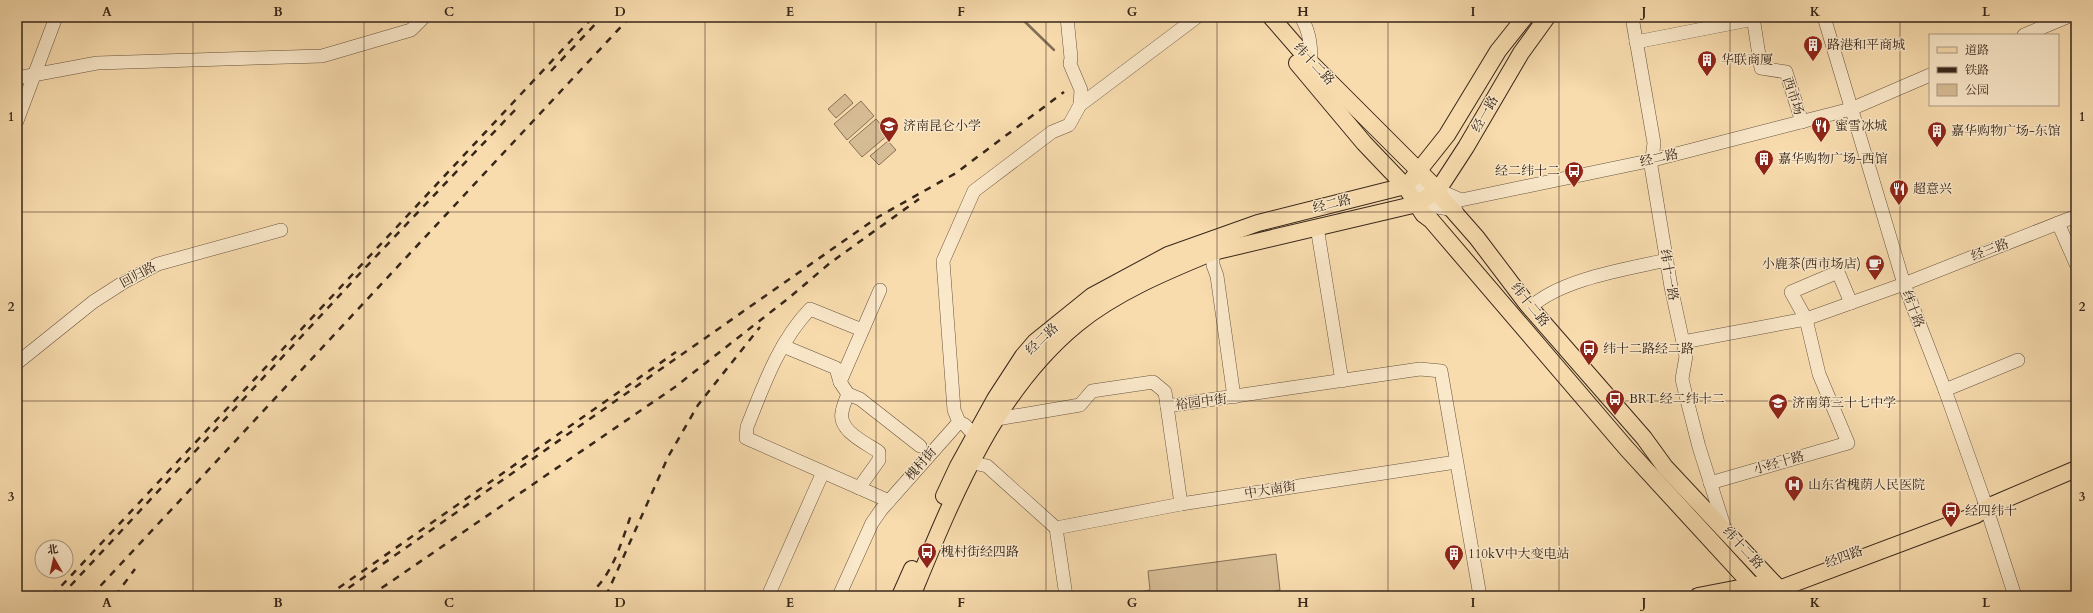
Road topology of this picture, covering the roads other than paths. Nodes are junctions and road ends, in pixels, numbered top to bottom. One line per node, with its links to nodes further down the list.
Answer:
1 (56, 17): 19 (street)
2 (424, 17): 19 (street)
3 (1067, 17): 23 (street)
4 (1197, 17): 23 (street)
5 (1258, 17): 29 (main road, 纬十二路)
6 (1271, 17): 18 (main road, 纬十二路)
7 (1301, 17): 18 (street)
8 (1525, 17): 28 (main road, 经一路)
9 (1547, 17): 30 (main road, 经一路)
10 (1632, 17): 17 (street, 纬十一路)
11 (1824, 17): 24 (street, 纬十路)
12 (2067, 17): 15 (street)
13 (1754, 18): 17 (street, 西市场); 26 (street, 西市场)
14 (2076, 20): 16 (street)
15 (2026, 34)
16 (2042, 34)
17 (1636, 42): 27 (street, 纬十一路)
18 (1311, 63): 28 (main road, 纬十二路)
19 (33, 75): 21 (street); 25 (street)
20 (1929, 75): 24 (street, 经二路)
21 (17, 78)
22 (1929, 82): 24 (street, 经二路)
23 (1080, 105): 57 (street)
24 (1851, 112): 26 (street, 经二路); 27 (street, 经二路); 40 (street, 纬十路)
25 (17, 121)
26 (1802, 122): 27 (street, 经二路)
27 (1652, 163): 30 (street, 经二路); 32 (street, 经二路); 38 (street, 纬十一路)
28 (1420, 171): 29 (main road, 经一路); 30 (main road, 纬十二路)
29 (1405, 186): 30 (street, 经二路); 31 (main road, 纬十二路); 58 (main road, 经二路)
30 (1438, 190): 31 (main road, 经一路); 32 (main road, 纬十二路)
31 (1417, 204): 32 (street, 经二路); 35 (main road, 经二路); 72 (main road, 纬十二路)
32 (1453, 210): 43 (main road, 纬十二路)
33 (2076, 216): 34 (street, 经三路)
34 (2058, 223): 39 (street); 40 (street, 经三路)
35 (1317, 228): 37 (main road, 经二路); 50 (street)
36 (281, 230): 49 (street, 回归路)
37 (1213, 252): 54 (street, 裕园中街); 56 (main road, 经二路)
38 (1666, 260): 43 (street); 46 (street, 纬十一路)
39 (2076, 264)
40 (1904, 284): 42 (street, 经三路); 52 (street, 纬十路)
41 (880, 290): 45 (street)
42 (1851, 303): 44 (street, 经三路); 44 (street)
43 (1530, 308): 70 (main road, 纬十二路)
44 (1806, 319): 46 (street, 经三路); 64 (street, 小经十路)
45 (862, 330): 47 (street); 51 (street)
46 (1683, 342): 64 (street, 纬十一路)
47 (783, 346): 51 (street); 63 (street)
48 (2018, 360): 52 (street)
49 (17, 363)
50 (1342, 381): 54 (street); 61 (street)
51 (840, 382): 53 (street)
52 (1945, 390): 68 (street, 纬十路)
53 (848, 394): 59 (street); 65 (street)
54 (1234, 398): 55 (street, 裕园中街)
55 (1166, 406): 56 (street); 67 (street, 裕园中街)
56 (997, 419): 60 (main road, 经二路)
57 (959, 422): 58 (street); 66 (street, 槐村街)
58 (975, 436): 75 (main road, 经二路)
59 (920, 446)
60 (974, 460): 69 (street); 76 (main road, 经二路)
61 (1456, 462): 67 (street, 中大南街); 78 (street)
62 (2076, 469): 68 (main road, 经四路)
63 (823, 472): 65 (street); 73 (street)
64 (1710, 483): 70 (street, 纬十一路)
65 (859, 488): 66 (street)
66 (889, 501): 74 (street, 槐村街)
67 (1181, 504): 69 (street, 中大南街)
68 (1987, 508): 71 (main road, 经四路); 80 (street, 纬十路)
69 (1056, 528): 77 (street)
70 (1725, 529): 71 (main road, 纬十二路)
71 (1780, 589): 72 (main road, 经四路)
72 (1758, 593): 79 (main road, 经四路)
73 (768, 596)
74 (839, 596)
75 (900, 596)
76 (912, 596)
77 (1066, 596)
78 (1480, 596)
79 (1698, 596)
80 (2015, 596)

